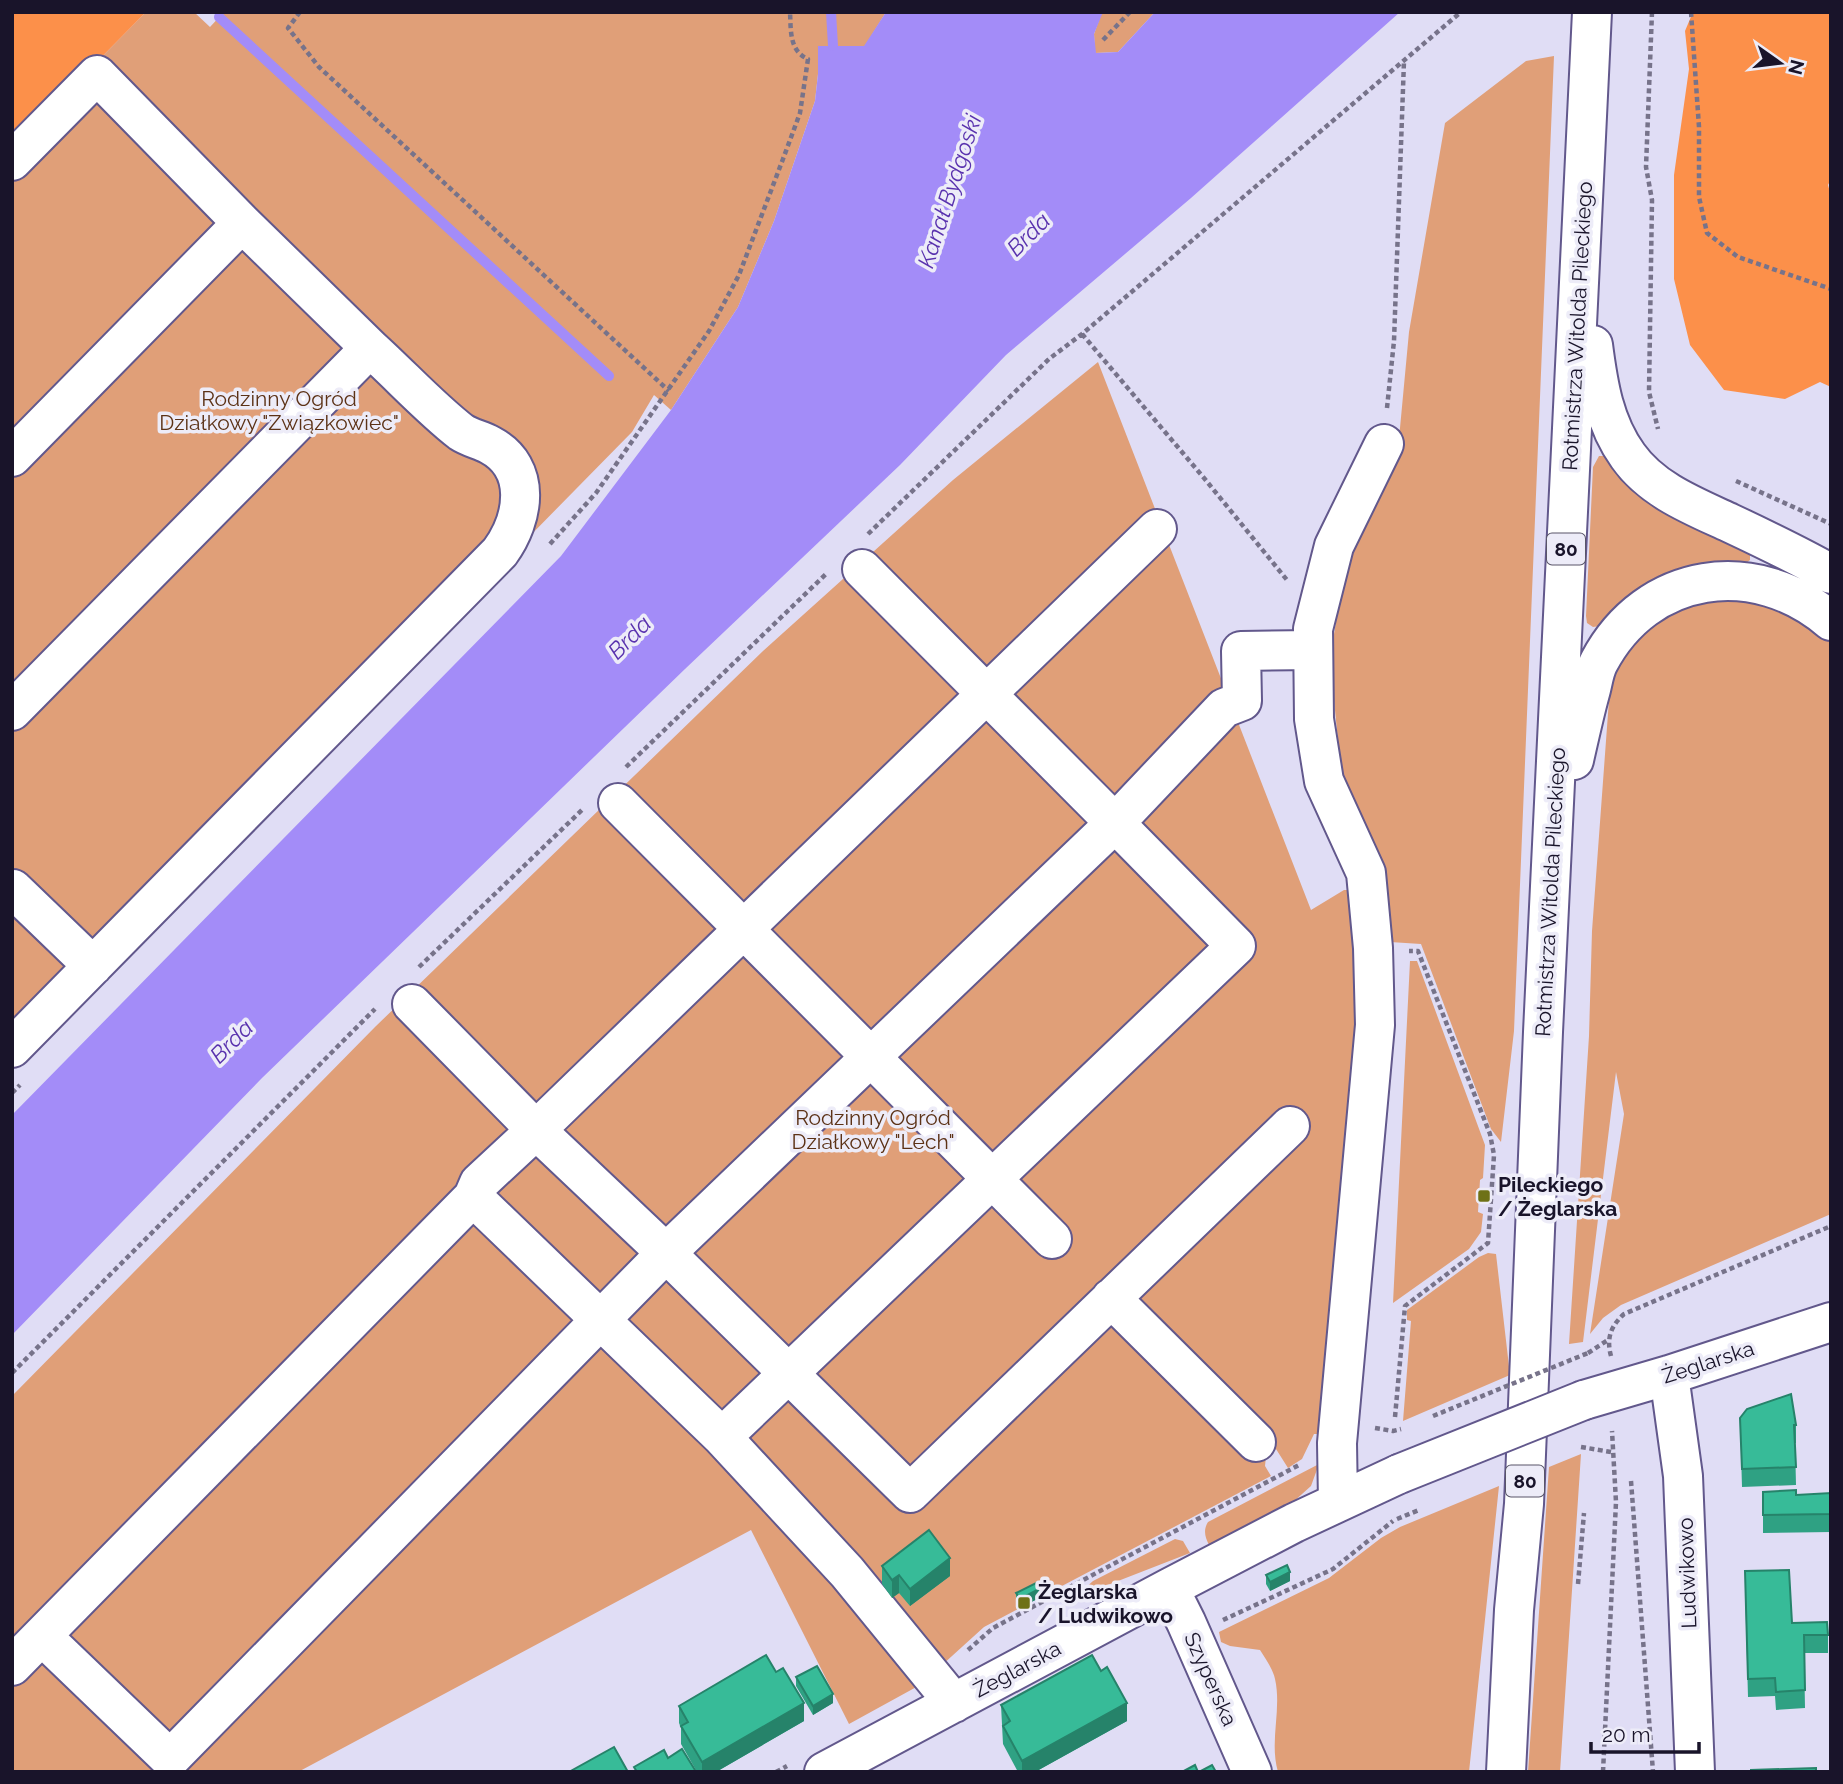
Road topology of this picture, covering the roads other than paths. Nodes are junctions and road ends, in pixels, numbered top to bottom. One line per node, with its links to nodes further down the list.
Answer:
1 (1592, 12): 4 (main road, Rotmistrza Witolda Pileckiego / 80)
2 (12, 161): 3 (main road)
3 (242, 223): 5 (main road); 7 (main road)
4 (1581, 247): 10 (main road); 17 (main road, Rotmistrza Witolda Pileckiego / 80)
5 (370, 348): 14 (main road); 20 (main road)
6 (1384, 444): 12 (main road)
7 (12, 457)
8 (1157, 529): 13 (main road)
9 (850, 561): 13 (main road)
10 (1831, 574)
11 (1831, 621): 17 (main road)
12 (1315, 633): 16 (main road); 37 (main road)
13 (986, 694): 16 (main road); 19 (main road)
14 (12, 711)
15 (607, 795): 19 (main road)
16 (1115, 823): 23 (main road); 26 (main road)
17 (1552, 851): 44 (main road, Rotmistrza Witolda Pileckiego / 80)
18 (13, 889): 20 (main road)
19 (743, 929): 23 (main road); 25 (main road)
20 (93, 966): 22 (main road)
21 (402, 994): 25 (main road)
22 (12, 1048)
23 (870, 1056): 26 (main road); 29 (main road)
24 (1290, 1126): 30 (main road)
25 (536, 1130): 27 (main road); 29 (main road)
26 (992, 1179): 28 (main road); 33 (main road)
27 (473, 1197): 31 (main road); 39 (main road)
28 (1052, 1239)
29 (666, 1253): 31 (main road); 33 (main road)
30 (1111, 1298): 33 (main road); 36 (main road)
31 (601, 1320): 35 (main road); 39 (main road)
32 (1831, 1322): 34 (main road, Żeglarska)
33 (788, 1373): 35 (main road)
34 (1669, 1375): 37 (main road, Żeglarska, bridge); 45 (main road, Ludwikowo)
35 (722, 1437): 41 (main road)
36 (1256, 1442)
37 (1338, 1502): 38 (main road, Żeglarska)
38 (1168, 1588): 41 (main road, Żeglarska); 43 (main road, Szyperska)
39 (42, 1636): 40 (main road)
40 (12, 1666)
41 (954, 1703): 42 (main road, Żeglarska)
42 (824, 1772)
43 (1252, 1772)
44 (1506, 1772)
45 (1695, 1772)

